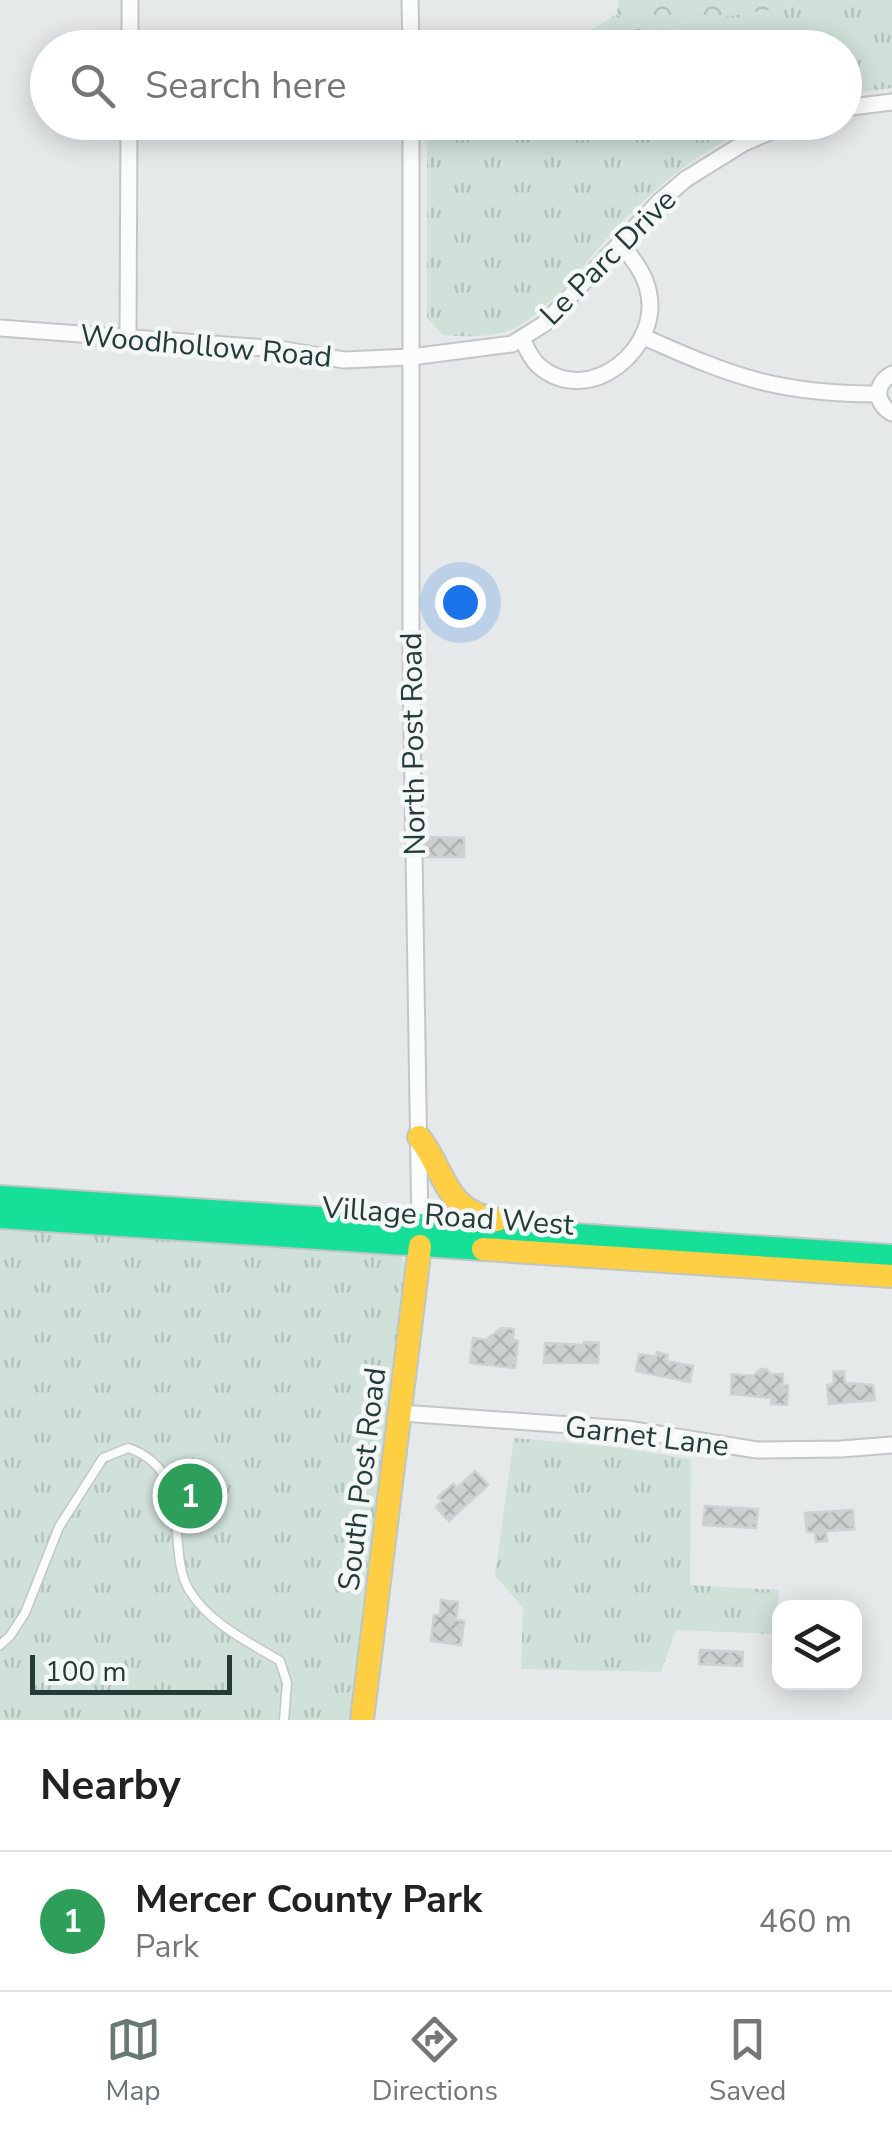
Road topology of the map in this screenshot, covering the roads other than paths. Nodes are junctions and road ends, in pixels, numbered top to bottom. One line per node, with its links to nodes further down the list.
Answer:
1 (130, 0): 3 (street)
2 (410, 0): 4 (street)
3 (130, 30)
4 (410, 30)
5 (892, 102): 6 (street)
6 (862, 106)
7 (130, 140): 13 (street)
8 (411, 140): 15 (street, North Post Road)
9 (756, 140): 10 (street, Le Parc Drive)
10 (620, 242): 12 (street); 14 (street, Le Parc Drive)
11 (0, 328): 13 (street, Woodhollow Road)
12 (644, 337): 14 (street); 17 (street)
13 (128, 338): 15 (street, Woodhollow Road)
14 (522, 340): 15 (street, Le Parc Drive)
15 (411, 357): 19 (street, North Post Road)
16 (892, 374): 17 (street)
17 (878, 394): 18 (street)
18 (892, 413)
19 (418, 1138): 22 (street, North Post Road); 23 (main road)
20 (0, 1197): 22 (main road, Village Road West)
21 (0, 1217): 22 (main road, Village Road West)
22 (420, 1235): 23 (main road, Village Road West); 25 (main road, Village Road West); 26 (main road, South Post Road)
23 (833, 1252): 24 (main road, Village Road West)
24 (892, 1256)
25 (892, 1276)
26 (401, 1413): 27 (street, Garnet Lane); 30 (main road, South Post Road)
27 (892, 1444)
28 (0, 1645): 29 (lane)
29 (284, 1720)
30 (362, 1720)

